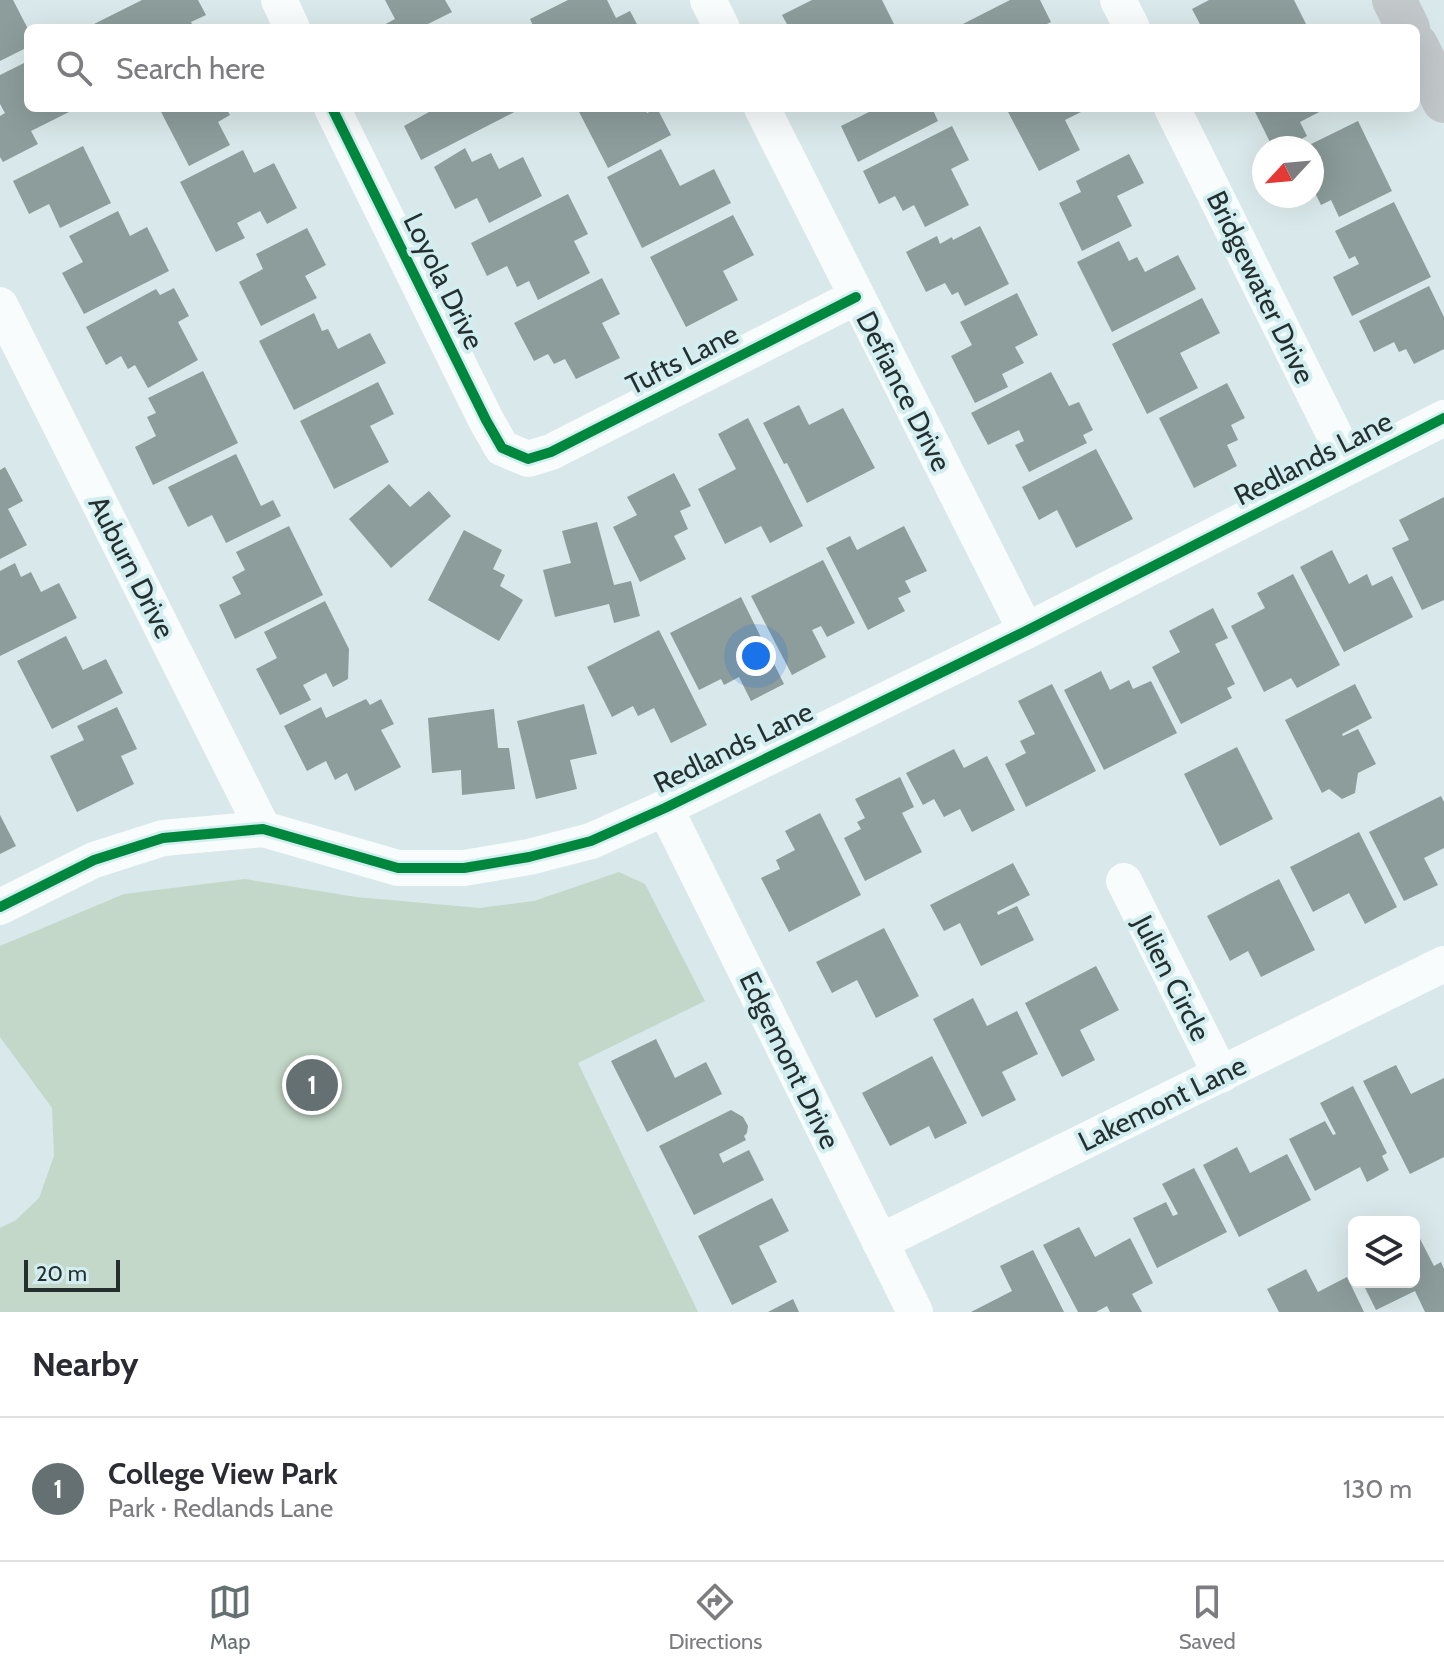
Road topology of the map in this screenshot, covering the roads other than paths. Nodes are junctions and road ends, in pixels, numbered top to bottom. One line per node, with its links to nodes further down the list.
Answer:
1 (279, 0): 5 (street)
2 (708, 0): 6 (street)
3 (1118, 0): 7 (street)
4 (1394, 0): 8 (main road)
5 (290, 24)
6 (720, 24)
7 (1130, 24)
8 (1406, 24)
9 (1420, 53): 10 (main road)
10 (1444, 101)
11 (334, 112): 17 (street, Loyola Drive)
12 (764, 112): 14 (street, Defiance Drive)
13 (1174, 112): 18 (street, Bridgewater Drive)
14 (856, 297): 17 (street, Tufts Lane); 19 (street, Defiance Drive)
15 (0, 305): 21 (street, Auburn Drive)
16 (1444, 418): 18 (street, Redlands Lane)
17 (528, 459)
18 (1350, 466): 19 (street, Redlands Lane)
19 (1026, 631): 20 (street, Redlands Lane)
20 (665, 808): 21 (street, Redlands Lane); 26 (street, Edgemont Drive)
21 (263, 829): 23 (street, Redlands Lane)
22 (1124, 881): 25 (street, Julien Circle)
23 (0, 907)
24 (1444, 964): 25 (street, Lakemont Lane)
25 (1221, 1075): 26 (street, Lakemont Lane)
26 (880, 1242): 27 (street, Edgemont Drive)
27 (915, 1312)

